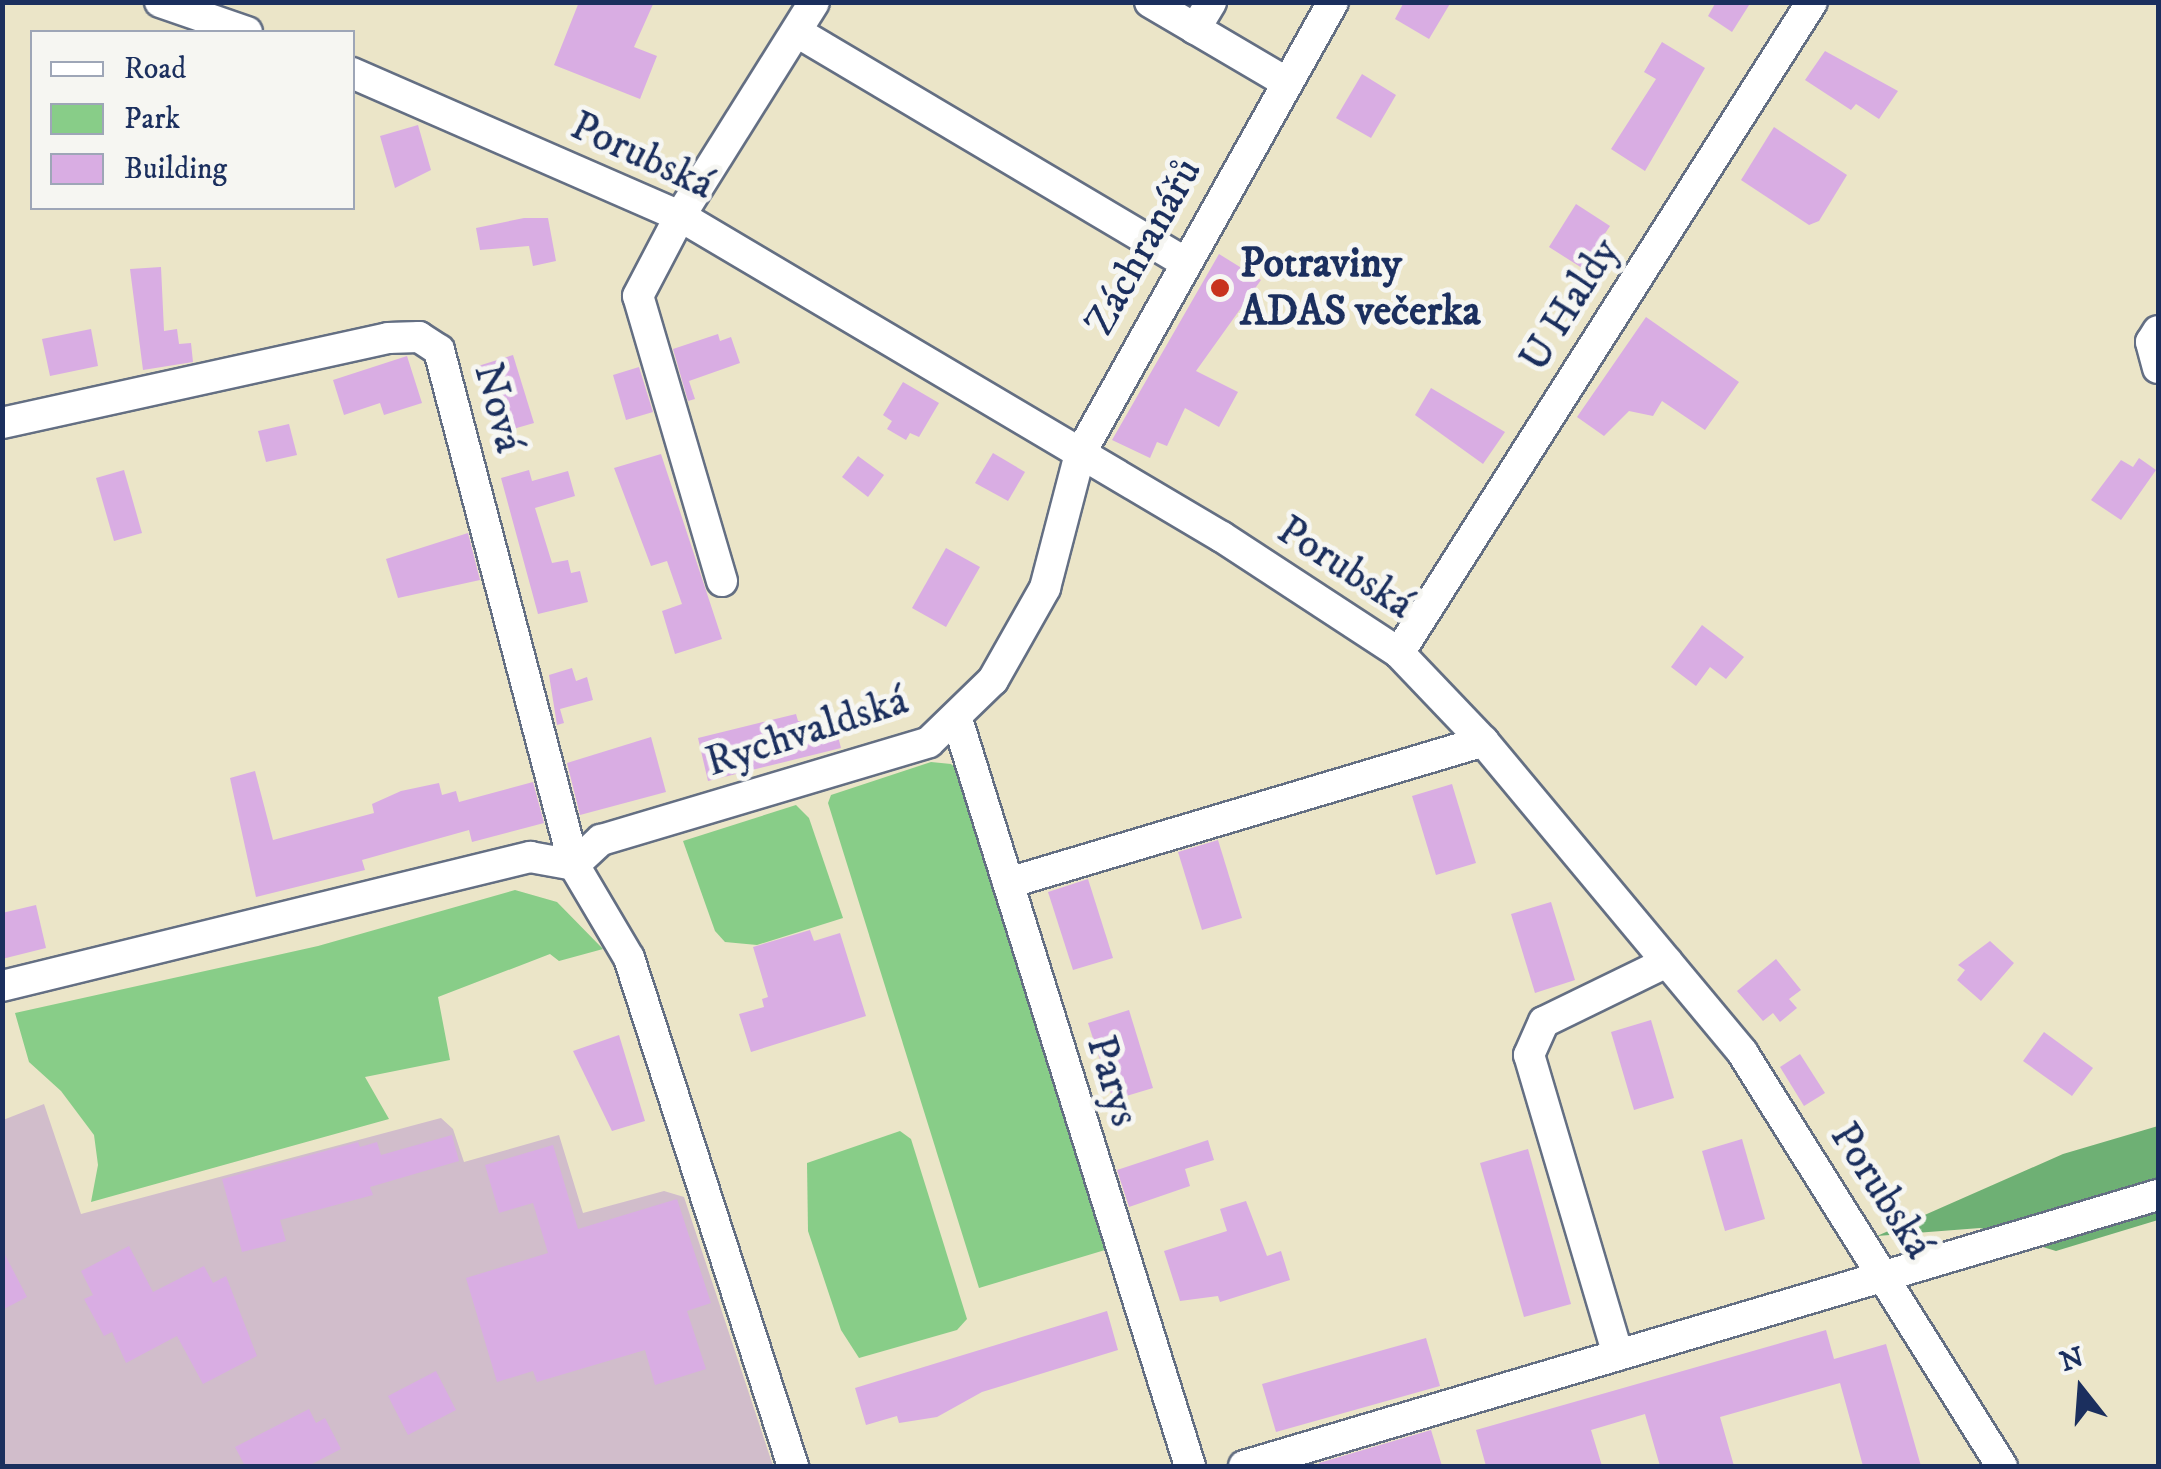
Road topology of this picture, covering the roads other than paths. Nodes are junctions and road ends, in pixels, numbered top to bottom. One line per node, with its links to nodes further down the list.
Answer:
1 (160, 2): 7 (street)
2 (814, 2): 8 (street)
3 (1150, 2): 6 (street)
4 (1334, 2): 10 (street, Záchranářů)
5 (1812, 2): 18 (street, U Haldy)
6 (1203, 16): 10 (street)
7 (240, 30)
8 (797, 32): 11 (street); 12 (street)
9 (355, 75): 11 (street, Porubská)
10 (1286, 82): 12 (street, Záchranářů)
11 (680, 216): 16 (street, Porubská); 17 (street)
12 (1183, 261): 16 (street, Záchranářů)
13 (2158, 330): 14 (street)
14 (2158, 368)
15 (2, 423): 21 (street, Nová)
16 (1080, 454): 18 (street, Porubská); 19 (street, Rychvaldská)
17 (722, 581)
18 (1399, 653): 20 (street, Porubská)
19 (957, 719): 21 (street, Rychvaldská); 22 (street, Parys)
20 (1483, 741): 22 (street); 23 (street, Porubská)
21 (574, 865): 24 (street); 28 (street)
22 (1008, 883): 29 (street, Parys)
23 (1667, 962): 26 (street, Porubská); 27 (street)
24 (2, 986)
25 (2158, 1195): 26 (street)
26 (1885, 1275): 27 (street); 31 (street, Porubská)
27 (1618, 1355): 30 (street)
28 (793, 1466)
29 (1190, 1466)
30 (1244, 1466)
31 (2002, 1466)

